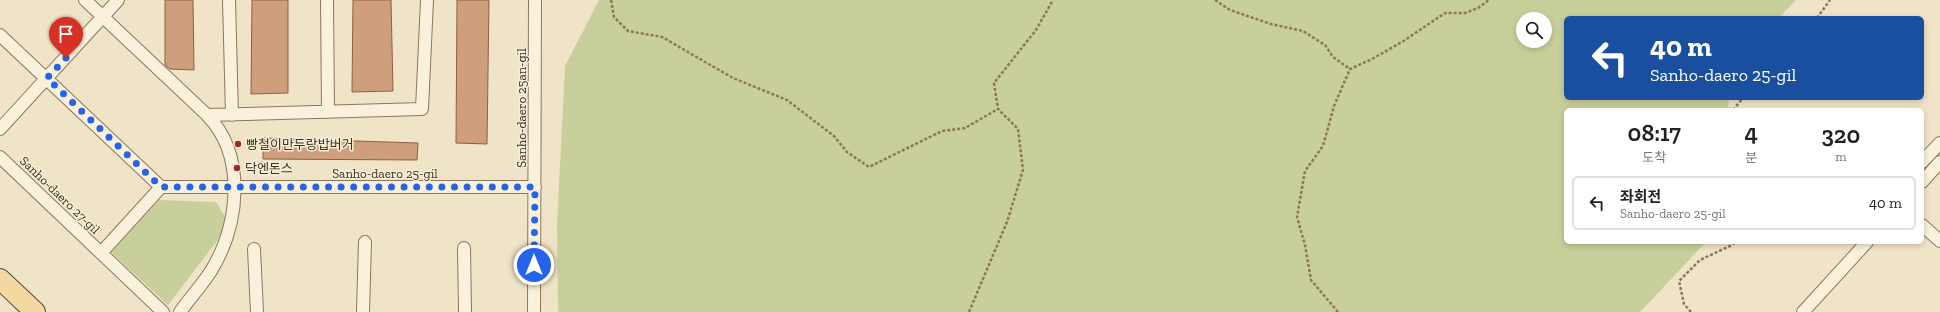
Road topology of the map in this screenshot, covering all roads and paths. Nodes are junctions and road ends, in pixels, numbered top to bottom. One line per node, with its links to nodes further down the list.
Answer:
1 (85, 0): 13 (street)
2 (118, 0): 13 (street)
3 (229, 0): 22 (street)
4 (327, 0): 20 (street)
5 (427, 0): 20 (street)
6 (535, 0): 31 (street, Sanho-daero 25an-gil)
7 (611, 0): 19 (path)
8 (1053, 0): 19 (path)
9 (1215, 0): 15 (path)
10 (1489, 0): 15 (path)
11 (1830, 0): 12 (path)
12 (1818, 16)
13 (104, 18): 16 (street); 21 (street)
14 (0, 35): 16 (street)
15 (1350, 69): 51 (path)
16 (47, 78): 23 (street); 29 (street)
17 (1741, 100): 18 (path)
18 (1735, 108)
19 (998, 110): 50 (path)
20 (328, 112): 22 (street)
21 (207, 115): 22 (street); 30 (street)
22 (232, 115)
23 (0, 129)
24 (1940, 143): 26 (street)
25 (0, 157): 39 (street, Sanho-daero 27-gil)
26 (1924, 160)
27 (1940, 162): 28 (street)
28 (1924, 180)
29 (161, 187): 30 (street, Sanho-daero 25-gil); 39 (street, Sanho-daero 27-gil)
30 (236, 187): 31 (street, Sanho-daero 25-gil); 45 (street)
31 (535, 187): 49 (street, Sanho-daero 25an-gil)
32 (1924, 227): 33 (street)
33 (1940, 241)
34 (365, 242): 47 (street)
35 (1733, 244): 52 (path)
36 (1865, 244): 53 (street)
37 (464, 248): 48 (street)
38 (254, 249): 46 (street)
39 (101, 253): 44 (street, Sanho-daero 27-gil)
40 (0, 279): 43 (main road)
41 (0, 296): 42 (main road)
42 (18, 312)
43 (35, 312)
44 (163, 312)
45 (180, 312)
46 (257, 312)
47 (364, 312)
48 (465, 312)
49 (534, 312)
50 (969, 312)
51 (1338, 312)
52 (1691, 312)
53 (1803, 312)

